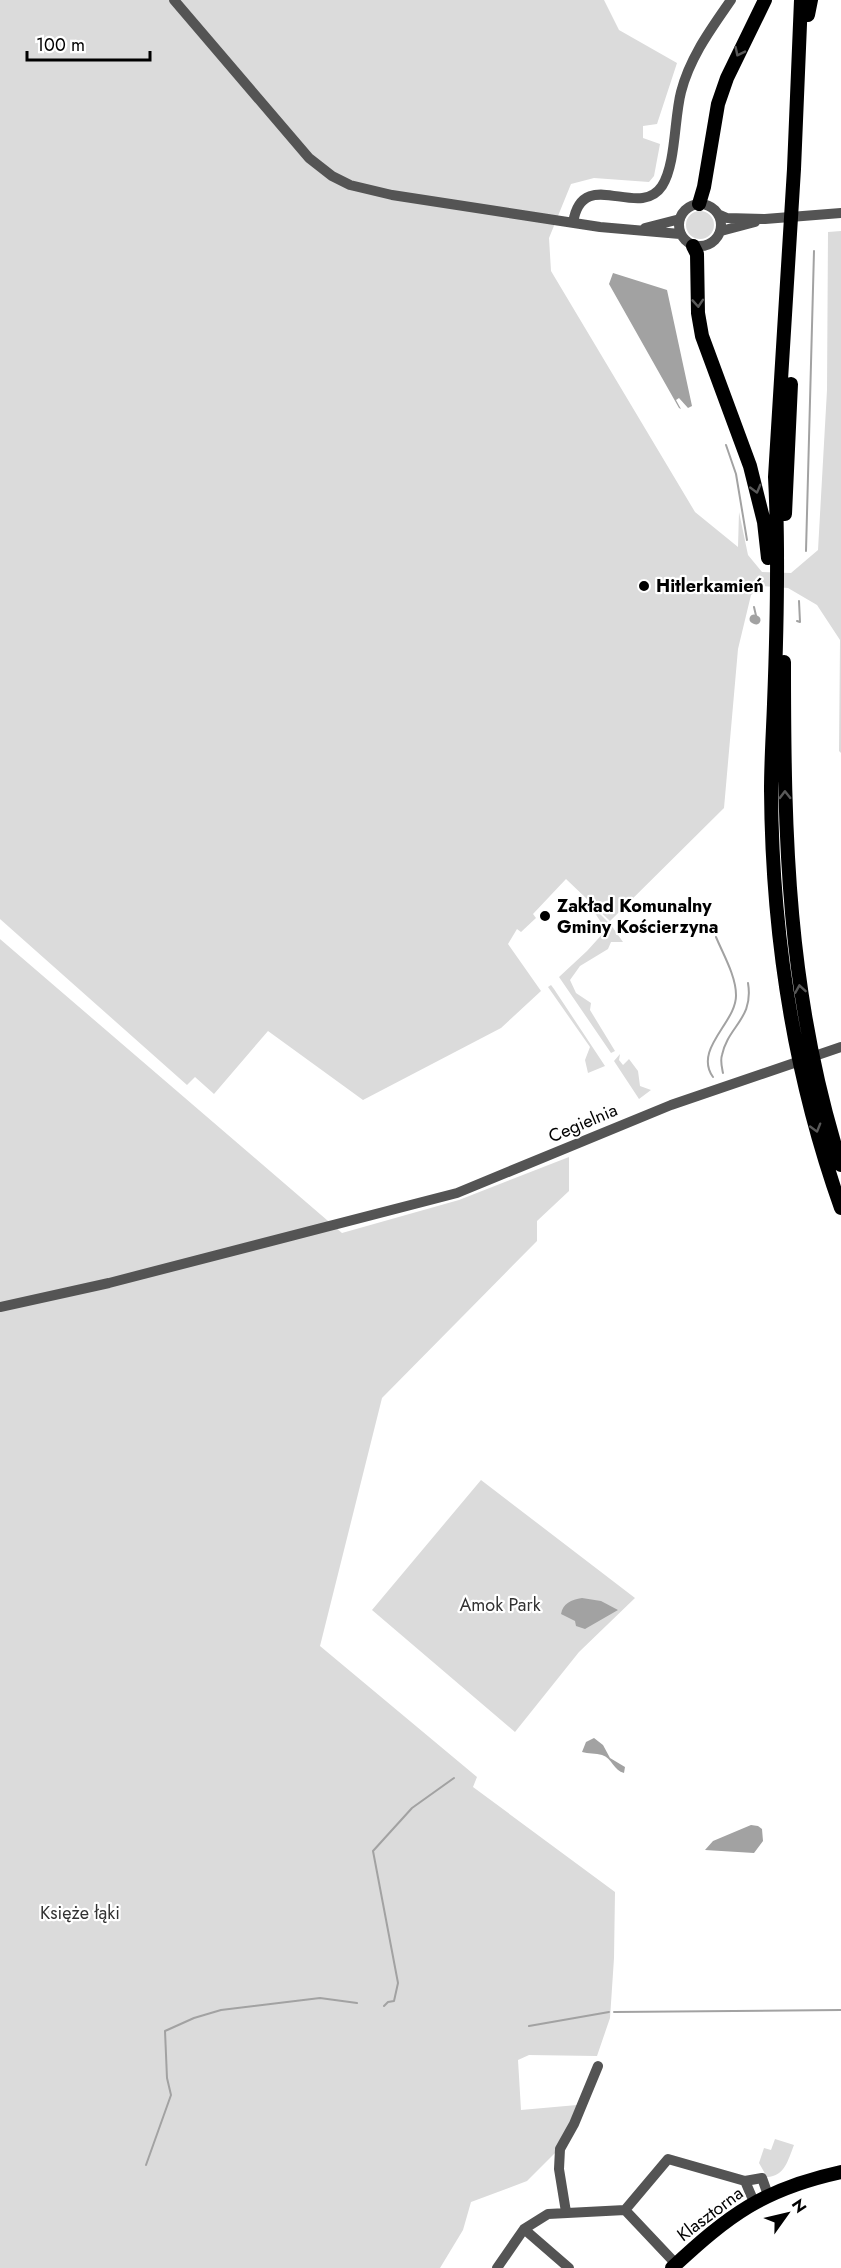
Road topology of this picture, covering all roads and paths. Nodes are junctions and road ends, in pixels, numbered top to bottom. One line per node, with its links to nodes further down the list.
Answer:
1 (174, 0): 12 (street)
2 (731, 0): 12 (street)
3 (765, 0): 6 (main road, one-way to 6)
4 (801, 0): 7 (main road)
5 (809, 0): 7 (main road)
6 (699, 204): 9 (street); 10 (street)
7 (795, 206): 13 (main road)
8 (841, 213): 11 (street)
9 (720, 215): 11 (street); 15 (street)
10 (680, 219): 14 (street); 16 (street)
11 (765, 219): 15 (street)
12 (573, 223): 14 (street)
13 (793, 227): 18 (main road); 20 (main road, one-way to 13)
14 (638, 230): 16 (street)
15 (721, 231): 17 (street)
16 (681, 234): 17 (street)
17 (693, 246): 18 (main road, one-way to 18)
18 (776, 604): 20 (main road)
19 (841, 1047): 24 (street, Cegielnia)
20 (804, 1049): 21 (main road)
21 (808, 1069): 22 (main road); 23 (main road, one-way to 23)
22 (841, 1165)
23 (841, 1208)
24 (0, 1307)
25 (598, 2066): 31 (street)
26 (841, 2172): 28 (main road, Klasztorna)
27 (745, 2181): 28 (street); 29 (street); 30 (street)
28 (768, 2195): 29 (main road, Klasztorna)
29 (754, 2202): 33 (main road, Klasztorna)
30 (625, 2210): 31 (street); 33 (street)
31 (566, 2212): 32 (street)
32 (524, 2229): 34 (street); 35 (street)
33 (674, 2266)
34 (497, 2268)
35 (569, 2268)

